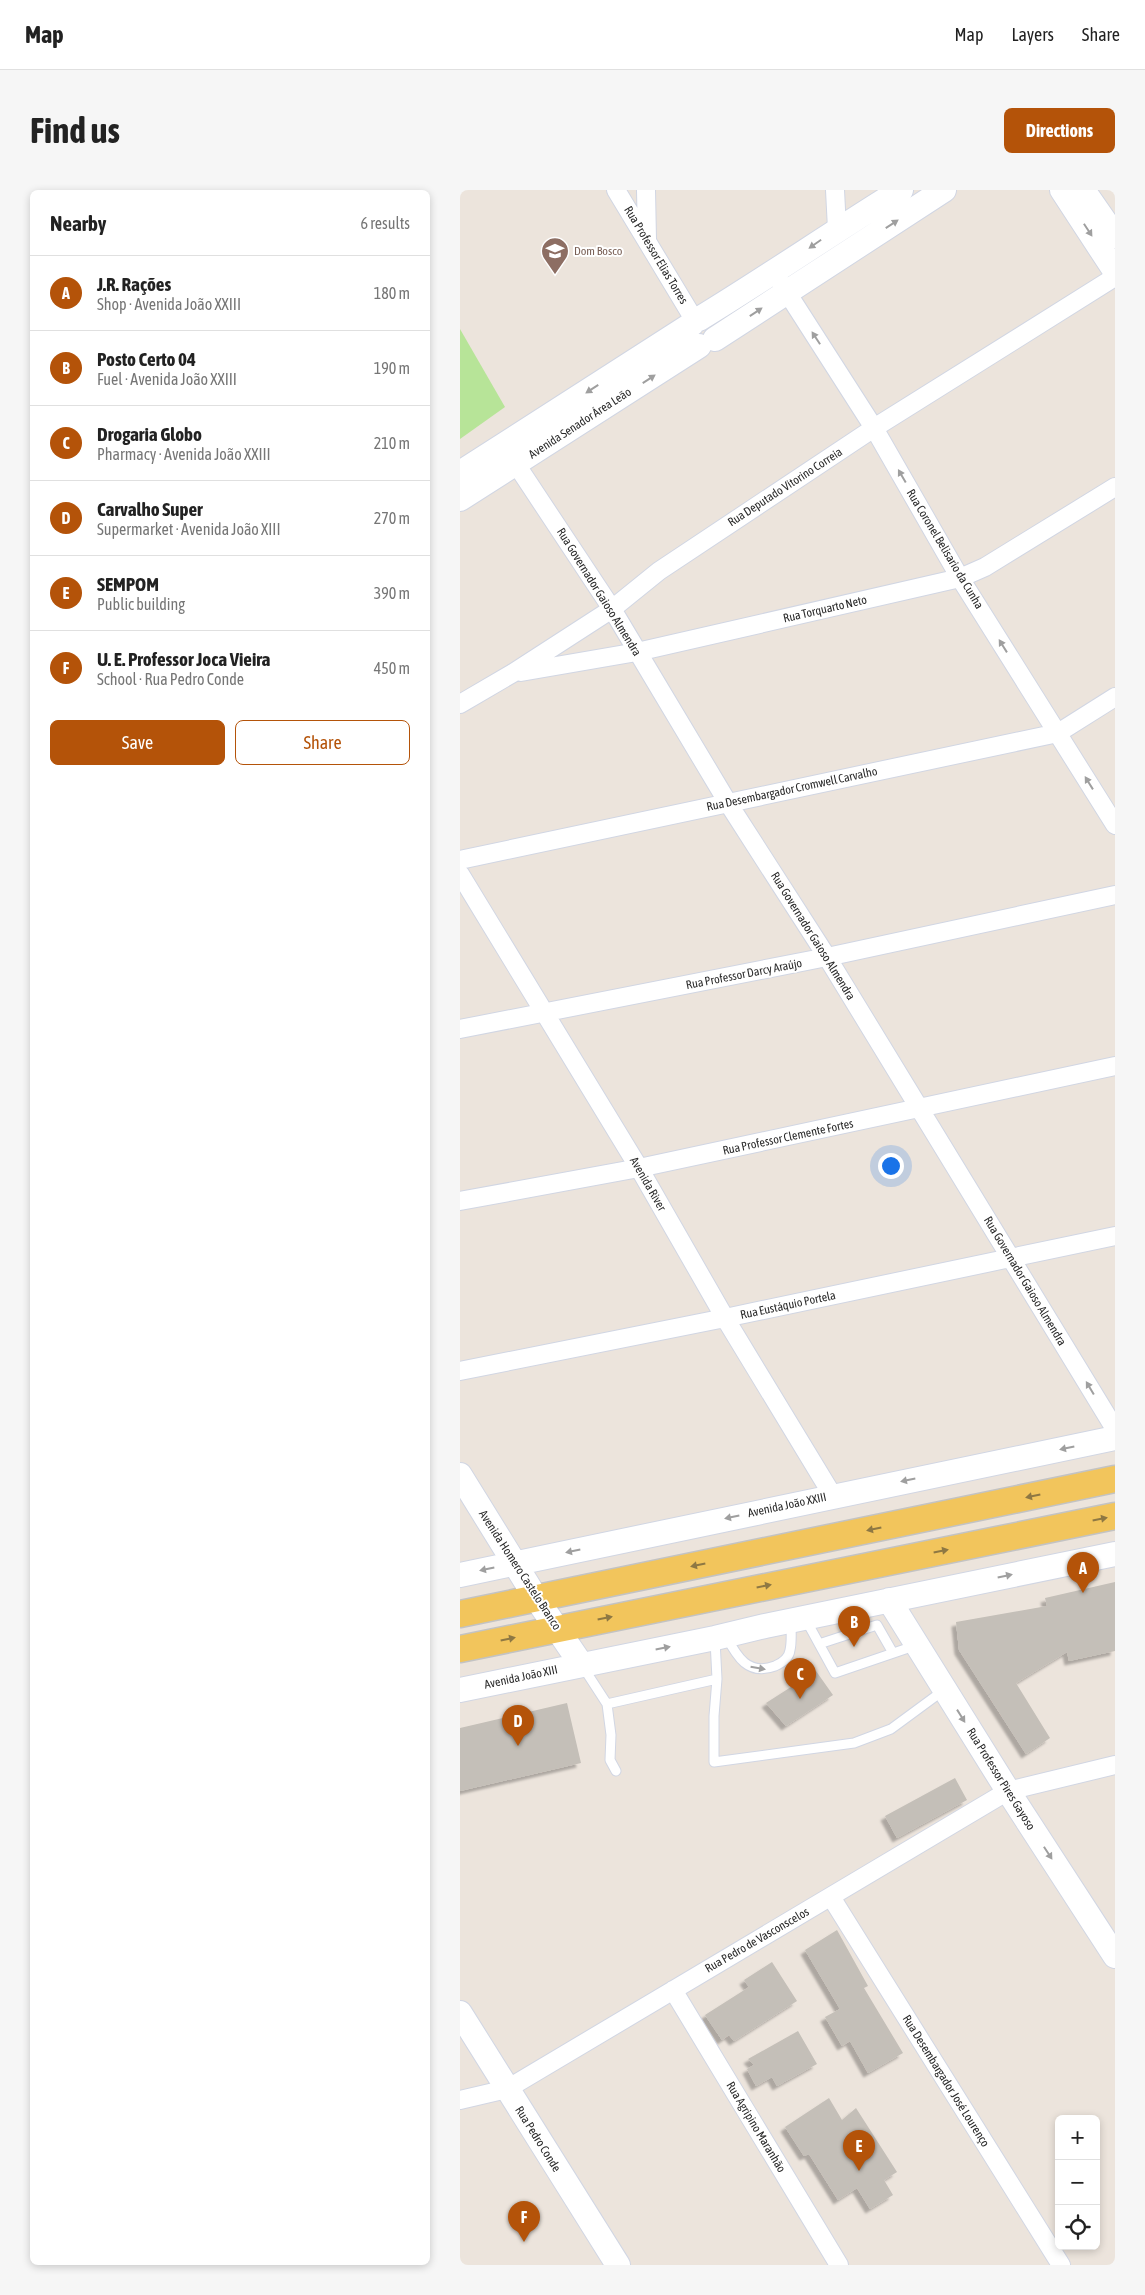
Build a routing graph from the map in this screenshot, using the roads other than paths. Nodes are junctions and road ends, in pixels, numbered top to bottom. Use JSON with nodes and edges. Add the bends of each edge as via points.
{"nodes":[{"id":1,"x":616,"y":190,"type":"edge"},
{"id":2,"x":646,"y":190,"type":"edge"},
{"id":3,"x":835,"y":190,"type":"edge"},
{"id":4,"x":901,"y":190,"type":"edge"},
{"id":5,"x":944,"y":190,"type":"edge"},
{"id":6,"x":1062,"y":190,"type":"edge"},
{"id":7,"x":1083,"y":190,"type":"edge"},
{"id":8,"x":837,"y":229,"type":"junction"},
{"id":9,"x":1115,"y":236,"type":"edge"},
{"id":10,"x":647,"y":239,"type":"junction"},
{"id":11,"x":1115,"y":271,"type":"edge"},
{"id":12,"x":1115,"y":277,"type":"edge"},
{"id":13,"x":780,"y":282,"type":"junction"},
{"id":14,"x":695,"y":321,"type":"junction"},
{"id":15,"x":707,"y":343,"type":"junction"},
{"id":16,"x":874,"y":428,"type":"junction"},
{"id":17,"x":511,"y":455,"type":"junction"},
{"id":18,"x":460,"y":473,"type":"edge"},
{"id":19,"x":1115,"y":487,"type":"edge"},
{"id":20,"x":460,"y":499,"type":"edge"},
{"id":21,"x":960,"y":578,"type":"junction"},
{"id":22,"x":612,"y":610,"type":"junction"},
{"id":23,"x":637,"y":652,"type":"junction"},
{"id":24,"x":513,"y":673,"type":"junction"},
{"id":25,"x":1115,"y":696,"type":"edge"},
{"id":26,"x":460,"y":704,"type":"edge"},
{"id":27,"x":1058,"y":733,"type":"junction"},
{"id":28,"x":728,"y":803,"type":"junction"},
{"id":29,"x":1115,"y":825,"type":"edge"},
{"id":30,"x":460,"y":860,"type":"edge"},
{"id":31,"x":460,"y":874,"type":"edge"},
{"id":32,"x":1115,"y":895,"type":"edge"},
{"id":33,"x":828,"y":957,"type":"junction"},
{"id":34,"x":544,"y":1012,"type":"junction"},
{"id":35,"x":460,"y":1029,"type":"edge"},
{"id":36,"x":1115,"y":1066,"type":"edge"},
{"id":37,"x":918,"y":1109,"type":"junction"},
{"id":38,"x":639,"y":1168,"type":"junction"},
{"id":39,"x":460,"y":1202,"type":"edge"},
{"id":40,"x":1115,"y":1236,"type":"edge"},
{"id":41,"x":1011,"y":1258,"type":"junction"},
{"id":42,"x":725,"y":1318,"type":"junction"},
{"id":43,"x":460,"y":1371,"type":"edge"},
{"id":44,"x":1115,"y":1429,"type":"edge"},
{"id":45,"x":1115,"y":1438,"type":"edge"},
{"id":46,"x":460,"y":1475,"type":"edge"},
{"id":47,"x":1115,"y":1479,"type":"edge"},
{"id":48,"x":833,"y":1496,"type":"junction"},
{"id":49,"x":1115,"y":1516,"type":"edge"},
{"id":50,"x":1115,"y":1554,"type":"edge"},
{"id":51,"x":514,"y":1563,"type":"junction"},
{"id":52,"x":460,"y":1575,"type":"edge"},
{"id":53,"x":536,"y":1598,"type":"junction"},
{"id":54,"x":889,"y":1600,"type":"junction"},
{"id":55,"x":460,"y":1614,"type":"edge"},
{"id":56,"x":798,"y":1619,"type":"junction"},
{"id":57,"x":557,"y":1628,"type":"junction"},
{"id":58,"x":720,"y":1637,"type":"junction"},
{"id":59,"x":819,"y":1644,"type":"junction"},
{"id":60,"x":916,"y":1645,"type":"junction"},
{"id":61,"x":460,"y":1649,"type":"edge"},
{"id":62,"x":893,"y":1653,"type":"junction"},
{"id":63,"x":581,"y":1664,"type":"junction"},
{"id":64,"x":717,"y":1679,"type":"junction"},
{"id":65,"x":460,"y":1690,"type":"edge"},
{"id":66,"x":944,"y":1690,"type":"junction"},
{"id":67,"x":606,"y":1704,"type":"junction"},
{"id":68,"x":1115,"y":1765,"type":"edge"},
{"id":69,"x":616,"y":1771,"type":"dead end"},
{"id":70,"x":1008,"y":1791,"type":"junction"},
{"id":71,"x":831,"y":1897,"type":"junction"},
{"id":72,"x":1108,"y":1934,"type":"edge"},
{"id":73,"x":1115,"y":1956,"type":"edge"},
{"id":74,"x":673,"y":1990,"type":"junction"},
{"id":75,"x":460,"y":2013,"type":"edge"},
{"id":76,"x":507,"y":2089,"type":"junction"},
{"id":77,"x":460,"y":2100,"type":"edge"},
{"id":78,"x":618,"y":2265,"type":"edge"},
{"id":79,"x":839,"y":2265,"type":"edge"},
{"id":80,"x":1061,"y":2265,"type":"edge"}],
"edges":[{"from":1,"to":10,"type":"street","name":"Rua Professor Elias Torres"},
{"from":2,"to":10,"type":"street"},
{"from":3,"to":8,"type":"street"},
{"from":4,"to":8,"type":"street","name":"Avenida Senador Área Leão"},
{"from":13,"to":5,"type":"street","name":"Avenida Senador Área Leão","one_way":true},
{"from":6,"to":11,"type":"street","one_way":true},
{"from":7,"to":9,"type":"street"},
{"from":8,"to":13,"type":"street","name":"Avenida Senador Área Leão","one_way":true},
{"from":10,"to":14,"type":"street","name":"Rua Professor Elias Torres"},
{"from":12,"to":16,"type":"street","name":"Rua Deputado Vitorino Correia"},
{"from":13,"to":14,"type":"street","name":"Avenida Senador Área Leão"},
{"from":15,"to":13,"type":"street","name":"Avenida Senador Área Leão","one_way":true},
{"from":16,"to":13,"type":"street","name":"Rua Coronel Belisario da Cunha","one_way":true},
{"from":14,"to":15,"type":"street","via":[[689,338]]},
{"from":14,"to":17,"type":"street","name":"Avenida Senador Área Leão","one_way":true},
{"from":17,"to":15,"type":"street","name":"Avenida Senador Área Leão","one_way":true},
{"from":21,"to":16,"type":"street","name":"Rua Coronel Belisario da Cunha","one_way":true},
{"from":16,"to":22,"type":"street","name":"Rua Deputado Vitorino Correia","via":[[659,571]]},
{"from":17,"to":18,"type":"street","name":"Avenida Senador Área Leão"},
{"from":17,"to":20,"type":"street","name":"Avenida Senador Área Leão"},
{"from":17,"to":22,"type":"street","name":"Rua Governador Gaioso Almendra"},
{"from":19,"to":21,"type":"street","name":"Rua Torquarto Neto","via":[[985,567]]},
{"from":21,"to":23,"type":"street","name":"Rua Torquarto Neto"},
{"from":27,"to":21,"type":"street","name":"Rua Coronel Belisario da Cunha","one_way":true},
{"from":22,"to":23,"type":"street","name":"Rua Governador Gaioso Almendra"},
{"from":22,"to":24,"type":"street","name":"Rua Deputado Vitorino Correia"},
{"from":23,"to":24,"type":"street","name":"Rua Torquarto Neto"},
{"from":23,"to":28,"type":"street","name":"Rua Governador Gaioso Almendra"},
{"from":24,"to":26,"type":"street","name":"Rua Deputado Vitorino Correia"},
{"from":25,"to":27,"type":"street","name":"Rua Desembargador Cromwell Carvalho"},
{"from":27,"to":28,"type":"street","name":"Rua Desembargador Cromwell Carvalho"},
{"from":29,"to":27,"type":"street","name":"Rua Coronel Belisario da Cunha","one_way":true},
{"from":28,"to":30,"type":"street","name":"Rua Desembargador Cromwell Carvalho"},
{"from":28,"to":33,"type":"street","name":"Rua Governador Gaioso Almendra"},
{"from":31,"to":34,"type":"street","name":"Avenida River"},
{"from":32,"to":33,"type":"street","name":"Rua Professor Darcy Araújo"},
{"from":33,"to":34,"type":"street","name":"Rua Professor Darcy Araújo"},
{"from":33,"to":37,"type":"street","name":"Rua Governador Gaioso Almendra"},
{"from":34,"to":35,"type":"street","name":"Rua Professor Darcy Araújo"},
{"from":34,"to":38,"type":"street","name":"Avenida River"},
{"from":36,"to":37,"type":"street","name":"Rua Professor Clemente Fortes"},
{"from":37,"to":38,"type":"street","name":"Rua Professor Clemente Fortes"},
{"from":37,"to":41,"type":"street","name":"Rua Governador Gaioso Almendra"},
{"from":38,"to":39,"type":"street","name":"Rua Professor Clemente Fortes"},
{"from":38,"to":42,"type":"street","name":"Avenida River"},
{"from":40,"to":41,"type":"street","name":"Rua Eustáquio Portela"},
{"from":41,"to":42,"type":"street","name":"Rua Eustáquio Portela"},
{"from":44,"to":41,"type":"street","name":"Rua Governador Gaioso Almendra","one_way":true},
{"from":42,"to":43,"type":"street","name":"Rua Eustáquio Portela"},
{"from":42,"to":48,"type":"street","name":"Avenida River"},
{"from":45,"to":48,"type":"street","name":"Avenida João XXIII","one_way":true},
{"from":46,"to":51,"type":"street","name":"Avenida Homero Castelo Branco"},
{"from":47,"to":53,"type":"main road","one_way":true},
{"from":48,"to":51,"type":"street","name":"Avenida João XXIII","one_way":true},
{"from":57,"to":49,"type":"main road","one_way":true},
{"from":54,"to":50,"type":"street","one_way":true},
{"from":51,"to":52,"type":"street","name":"Avenida João XXIII","one_way":true},
{"from":51,"to":53,"type":"street","name":"Avenida Homero Castelo Branco"},
{"from":53,"to":55,"type":"main road"},
{"from":53,"to":57,"type":"street","name":"Avenida Homero Castelo Branco"},
{"from":54,"to":56,"type":"street"},
{"from":54,"to":60,"type":"street","name":"Rua Professor Pires Gayoso"},
{"from":56,"to":58,"type":"street"},
{"from":58,"to":56,"type":"lane","one_way":true,"via":[[738,1658],[751,1667],[765,1670],[783,1663],[790,1652]]},
{"from":56,"to":59,"type":"lane"},
{"from":61,"to":57,"type":"main road","one_way":true},
{"from":57,"to":63,"type":"street","name":"Avenida Homero Castelo Branco"},
{"from":63,"to":58,"type":"street","one_way":true},
{"from":58,"to":64,"type":"lane"},
{"from":59,"to":62,"type":"lane","via":[[876,1625]]},
{"from":59,"to":62,"type":"lane","via":[[835,1673]]},
{"from":60,"to":62,"type":"lane"},
{"from":60,"to":66,"type":"street","name":"Rua Professor Pires Gayoso"},
{"from":63,"to":65,"type":"street","name":"Avenida João XIII"},
{"from":63,"to":67,"type":"lane"},
{"from":64,"to":66,"type":"lane","via":[[714,1762],[854,1743],[891,1728]]},
{"from":64,"to":67,"type":"lane"},
{"from":66,"to":70,"type":"street","name":"Rua Professor Pires Gayoso","one_way":true},
{"from":67,"to":69,"type":"lane","via":[[612,1735],[610,1760]]},
{"from":68,"to":70,"type":"street","name":"Rua Pedro de Vasconscelos"},
{"from":70,"to":71,"type":"street","name":"Rua Pedro de Vasconscelos"},
{"from":70,"to":72,"type":"street","name":"Rua Professor Pires Gayoso","one_way":true},
{"from":71,"to":74,"type":"street","name":"Rua Pedro de Vasconscelos"},
{"from":71,"to":80,"type":"street","name":"Rua Desembargador José Lourenço"},
{"from":72,"to":73,"type":"street","name":"Rua Professor Pires Gayoso"},
{"from":74,"to":76,"type":"street","name":"Rua Pedro de Vasconscelos"},
{"from":74,"to":79,"type":"street","name":"Rua Agripino Maranhão"},
{"from":75,"to":76,"type":"street","name":"Rua Pedro Conde"},
{"from":76,"to":77,"type":"street","name":"Rua Pedro de Vasconscelos"},
{"from":76,"to":78,"type":"street","name":"Rua Pedro Conde"}]}
